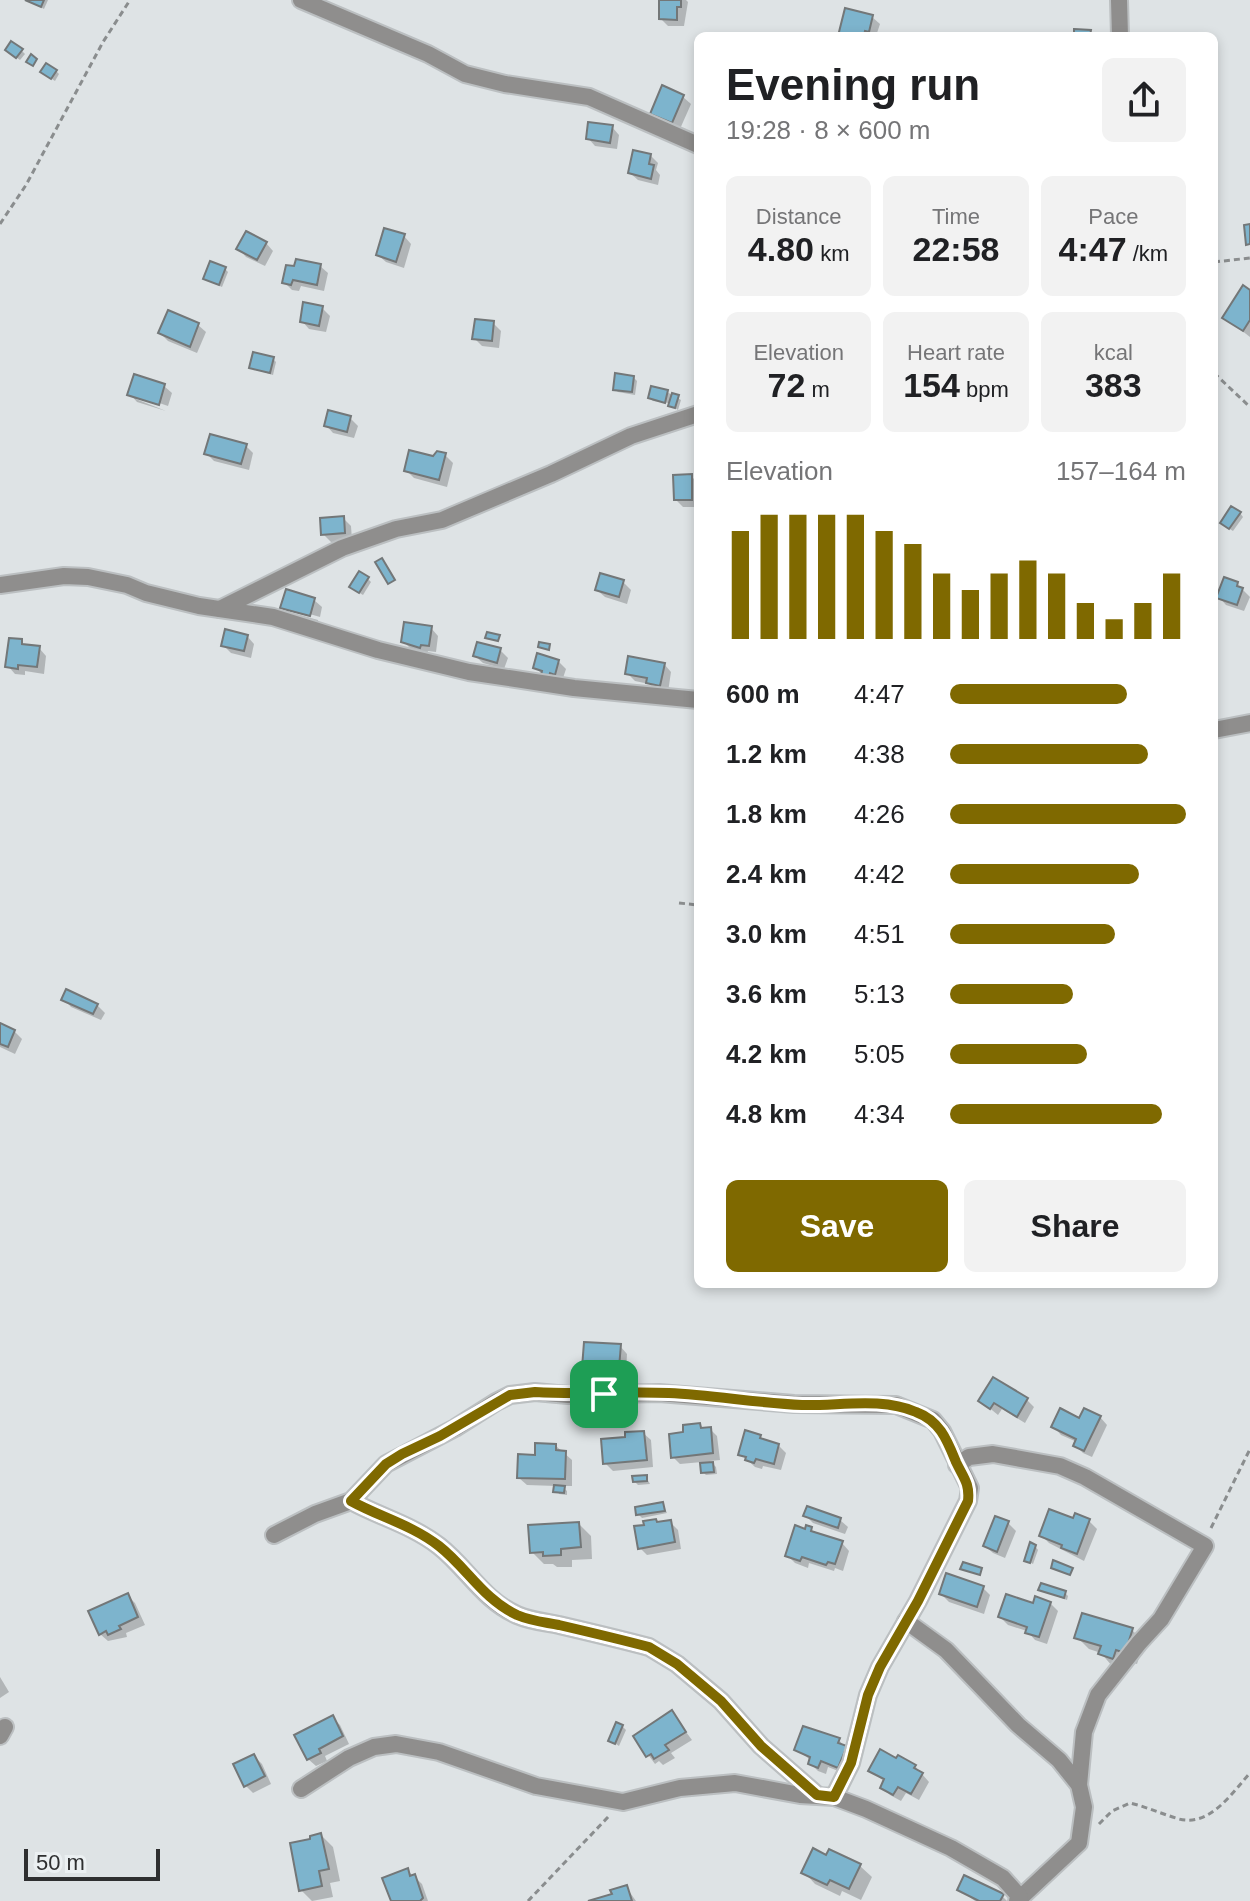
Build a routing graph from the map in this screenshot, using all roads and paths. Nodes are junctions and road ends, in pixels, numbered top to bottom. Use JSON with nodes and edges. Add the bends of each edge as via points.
{"nodes":[{"id":1,"x":130,"y":0,"type":"edge"},
{"id":2,"x":301,"y":0,"type":"edge"},
{"id":3,"x":1119,"y":0,"type":"edge"},
{"id":4,"x":1120,"y":32,"type":"edge"},
{"id":5,"x":694,"y":143,"type":"edge"},
{"id":6,"x":0,"y":224,"type":"edge"},
{"id":7,"x":1250,"y":258,"type":"edge"},
{"id":8,"x":1218,"y":262,"type":"edge"},
{"id":9,"x":1218,"y":377,"type":"edge"},
{"id":10,"x":1250,"y":407,"type":"edge"},
{"id":11,"x":694,"y":415,"type":"edge"},
{"id":12,"x":0,"y":585,"type":"edge"},
{"id":13,"x":220,"y":609,"type":"junction"},
{"id":14,"x":694,"y":700,"type":"edge"},
{"id":15,"x":1250,"y":723,"type":"edge"},
{"id":16,"x":1218,"y":729,"type":"edge"},
{"id":17,"x":679,"y":903,"type":"dead end"},
{"id":18,"x":694,"y":905,"type":"edge"},
{"id":19,"x":1250,"y":1449,"type":"edge"},
{"id":20,"x":957,"y":1465,"type":"junction"},
{"id":21,"x":351,"y":1501,"type":"junction"},
{"id":22,"x":274,"y":1535,"type":"dead end"},
{"id":23,"x":1205,"y":1546,"type":"junction"},
{"id":24,"x":906,"y":1621,"type":"junction"},
{"id":25,"x":1250,"y":1773,"type":"edge"},
{"id":26,"x":1079,"y":1785,"type":"junction"},
{"id":27,"x":301,"y":1789,"type":"dead end"},
{"id":28,"x":825,"y":1796,"type":"junction"},
{"id":29,"x":623,"y":1802,"type":"junction"},
{"id":30,"x":1079,"y":1843,"type":"junction"},
{"id":31,"x":1018,"y":1899,"type":"edge"},
{"id":32,"x":528,"y":1901,"type":"edge"}],
"edges":[{"from":1,"to":6,"type":"path"},
{"from":2,"to":5,"type":"street","via":[[465,74],[589,97]]},
{"from":3,"to":4,"type":"street"},
{"from":7,"to":8,"type":"path"},
{"from":9,"to":10,"type":"path"},
{"from":11,"to":13,"type":"street","via":[[631,436],[442,520],[342,548]]},
{"from":12,"to":13,"type":"street","via":[[88,577]]},
{"from":13,"to":14,"type":"street","via":[[273,617],[469,672]]},
{"from":15,"to":16,"type":"street"},
{"from":17,"to":18,"type":"path"},
{"from":19,"to":23,"type":"path"},
{"from":20,"to":21,"type":"street","via":[[933,1420],[896,1405],[794,1404],[659,1393],[521,1393],[386,1464]]},
{"from":20,"to":23,"type":"street","via":[[969,1457],[993,1454],[1060,1466]]},
{"from":20,"to":24,"type":"street","via":[[970,1488],[968,1501]]},
{"from":21,"to":22,"type":"street"},
{"from":21,"to":28,"type":"street","via":[[435,1543],[482,1592],[515,1614],[663,1655],[721,1701],[761,1746]]},
{"from":23,"to":26,"type":"street","via":[[1161,1619],[1098,1695],[1084,1732]]},
{"from":24,"to":26,"type":"street","via":[[946,1650]]},
{"from":24,"to":28,"type":"street","via":[[868,1695],[851,1763]]},
{"from":25,"to":30,"type":"path","via":[[1202,1820],[1183,1820],[1130,1803],[1112,1811]]},
{"from":26,"to":30,"type":"street","via":[[1084,1807]]},
{"from":27,"to":29,"type":"street","via":[[349,1758],[396,1744],[439,1752],[536,1786]]},
{"from":28,"to":29,"type":"street","via":[[735,1783]]},
{"from":28,"to":31,"type":"street","via":[[951,1848],[1003,1878]]},
{"from":29,"to":32,"type":"path"},
{"from":30,"to":31,"type":"street"}]}
